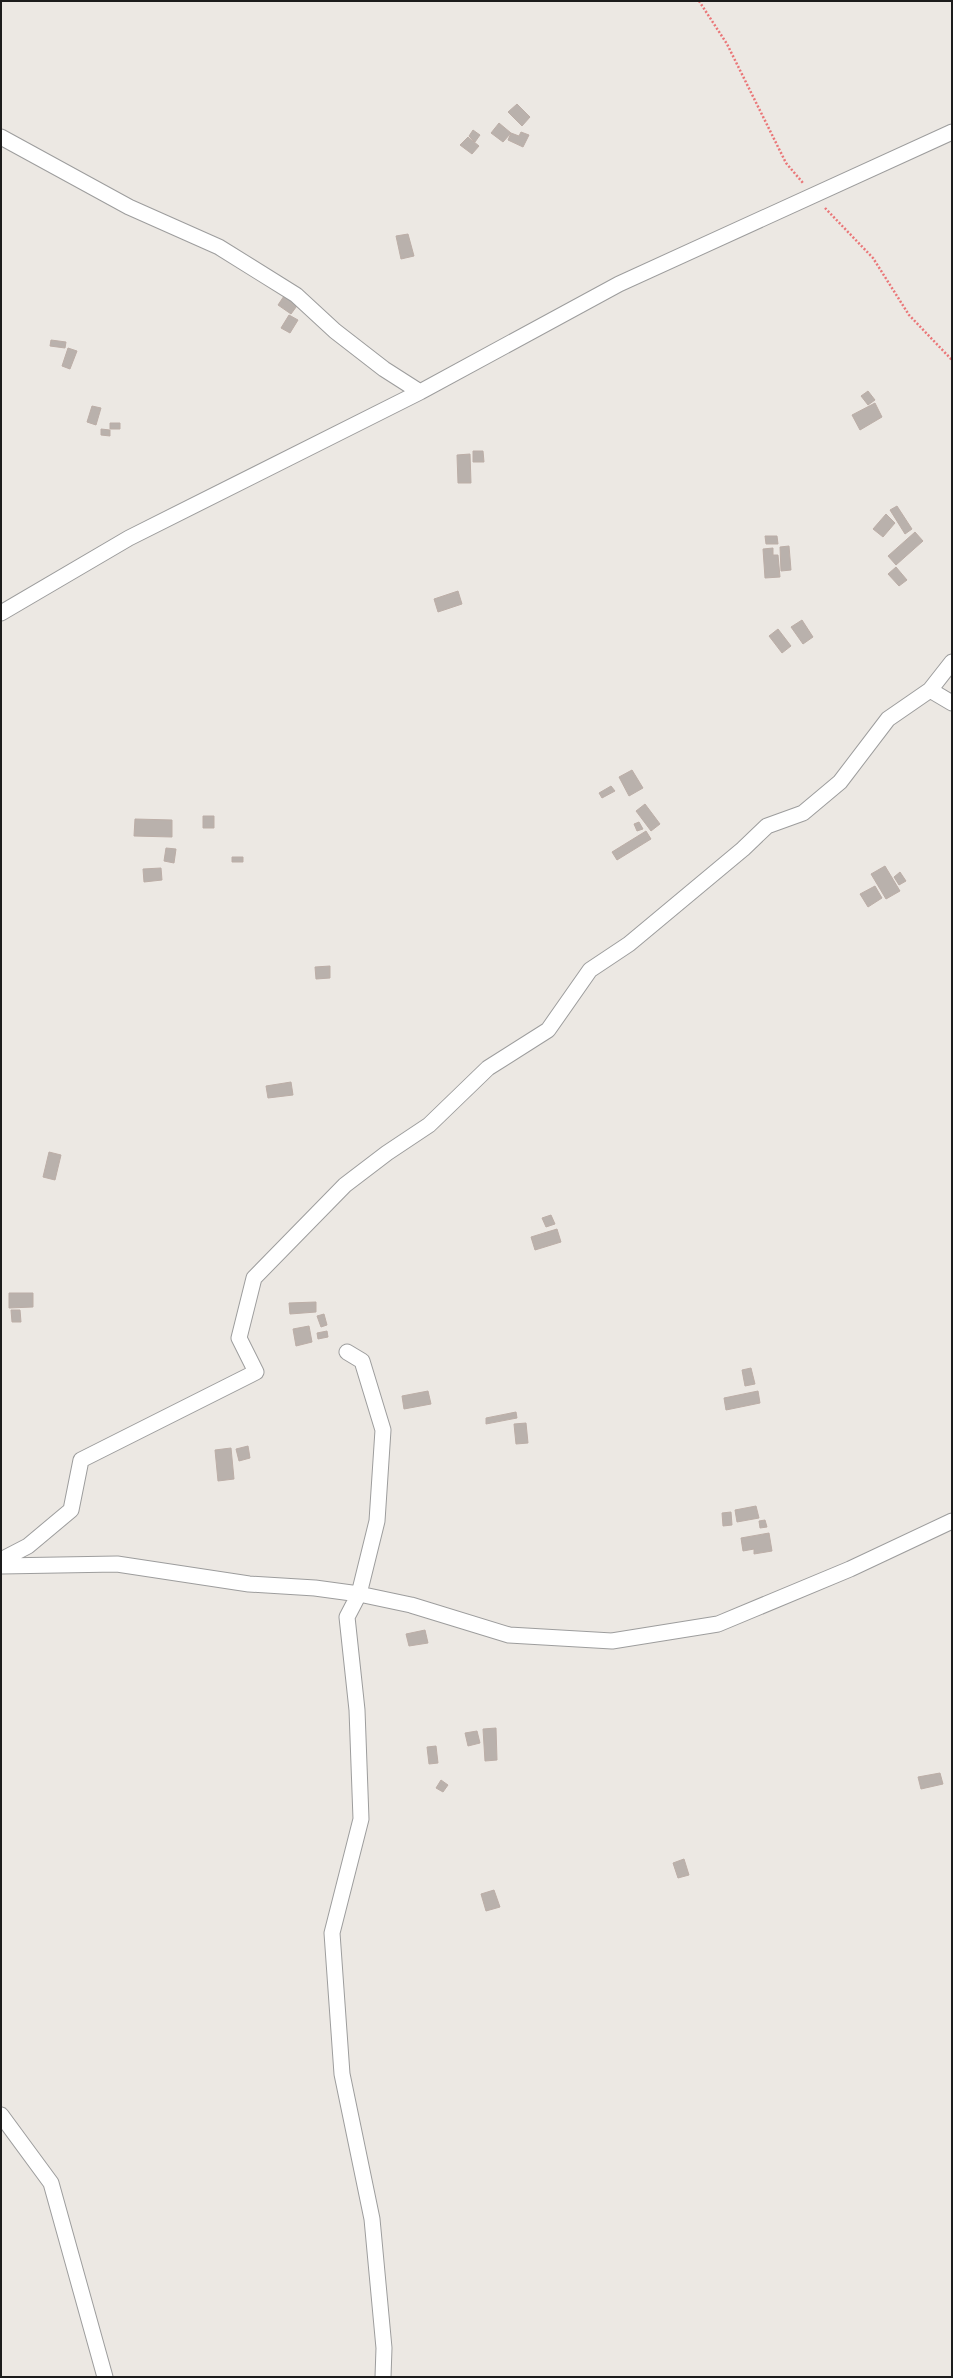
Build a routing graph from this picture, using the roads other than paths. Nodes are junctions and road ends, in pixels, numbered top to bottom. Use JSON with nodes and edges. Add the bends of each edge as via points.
{"nodes":[{"id":1,"x":952,"y":132,"type":"edge"},
{"id":2,"x":1,"y":137,"type":"edge"},
{"id":3,"x":420,"y":392,"type":"junction"},
{"id":4,"x":1,"y":613,"type":"edge"},
{"id":5,"x":952,"y":662,"type":"edge"},
{"id":6,"x":930,"y":690,"type":"junction"},
{"id":7,"x":952,"y":703,"type":"edge"},
{"id":8,"x":347,"y":1352,"type":"dead end"},
{"id":9,"x":952,"y":1521,"type":"edge"},
{"id":10,"x":1,"y":1560,"type":"edge"},
{"id":11,"x":1,"y":1566,"type":"edge"},
{"id":12,"x":359,"y":1594,"type":"junction"},
{"id":13,"x":1,"y":2115,"type":"edge"},
{"id":14,"x":105,"y":2377,"type":"edge"},
{"id":15,"x":383,"y":2377,"type":"edge"}],
"edges":[{"from":1,"to":3,"type":"street","via":[[619,284]]},
{"from":2,"to":3,"type":"street","via":[[129,207],[219,247],[296,296],[347,341]]},
{"from":3,"to":4,"type":"street","via":[[129,538]]},
{"from":5,"to":6,"type":"street"},
{"from":6,"to":7,"type":"street"},
{"from":6,"to":10,"type":"street","via":[[888,720],[840,782],[803,813],[767,826],[629,944],[590,970],[548,1030],[488,1068],[429,1126],[387,1153],[345,1185],[254,1278],[239,1338],[256,1372],[81,1460],[71,1510],[28,1546]]},
{"from":8,"to":12,"type":"street","via":[[362,1361],[383,1430],[377,1521]]},
{"from":9,"to":12,"type":"street","via":[[850,1569],[718,1624],[612,1641],[509,1635],[411,1605]]},
{"from":11,"to":12,"type":"street","via":[[117,1564],[249,1584]]},
{"from":12,"to":15,"type":"street","via":[[347,1617],[357,1710],[361,1819],[332,1933],[342,2074],[372,2219],[384,2348]]},
{"from":13,"to":14,"type":"street","via":[[51,2183]]}]}
